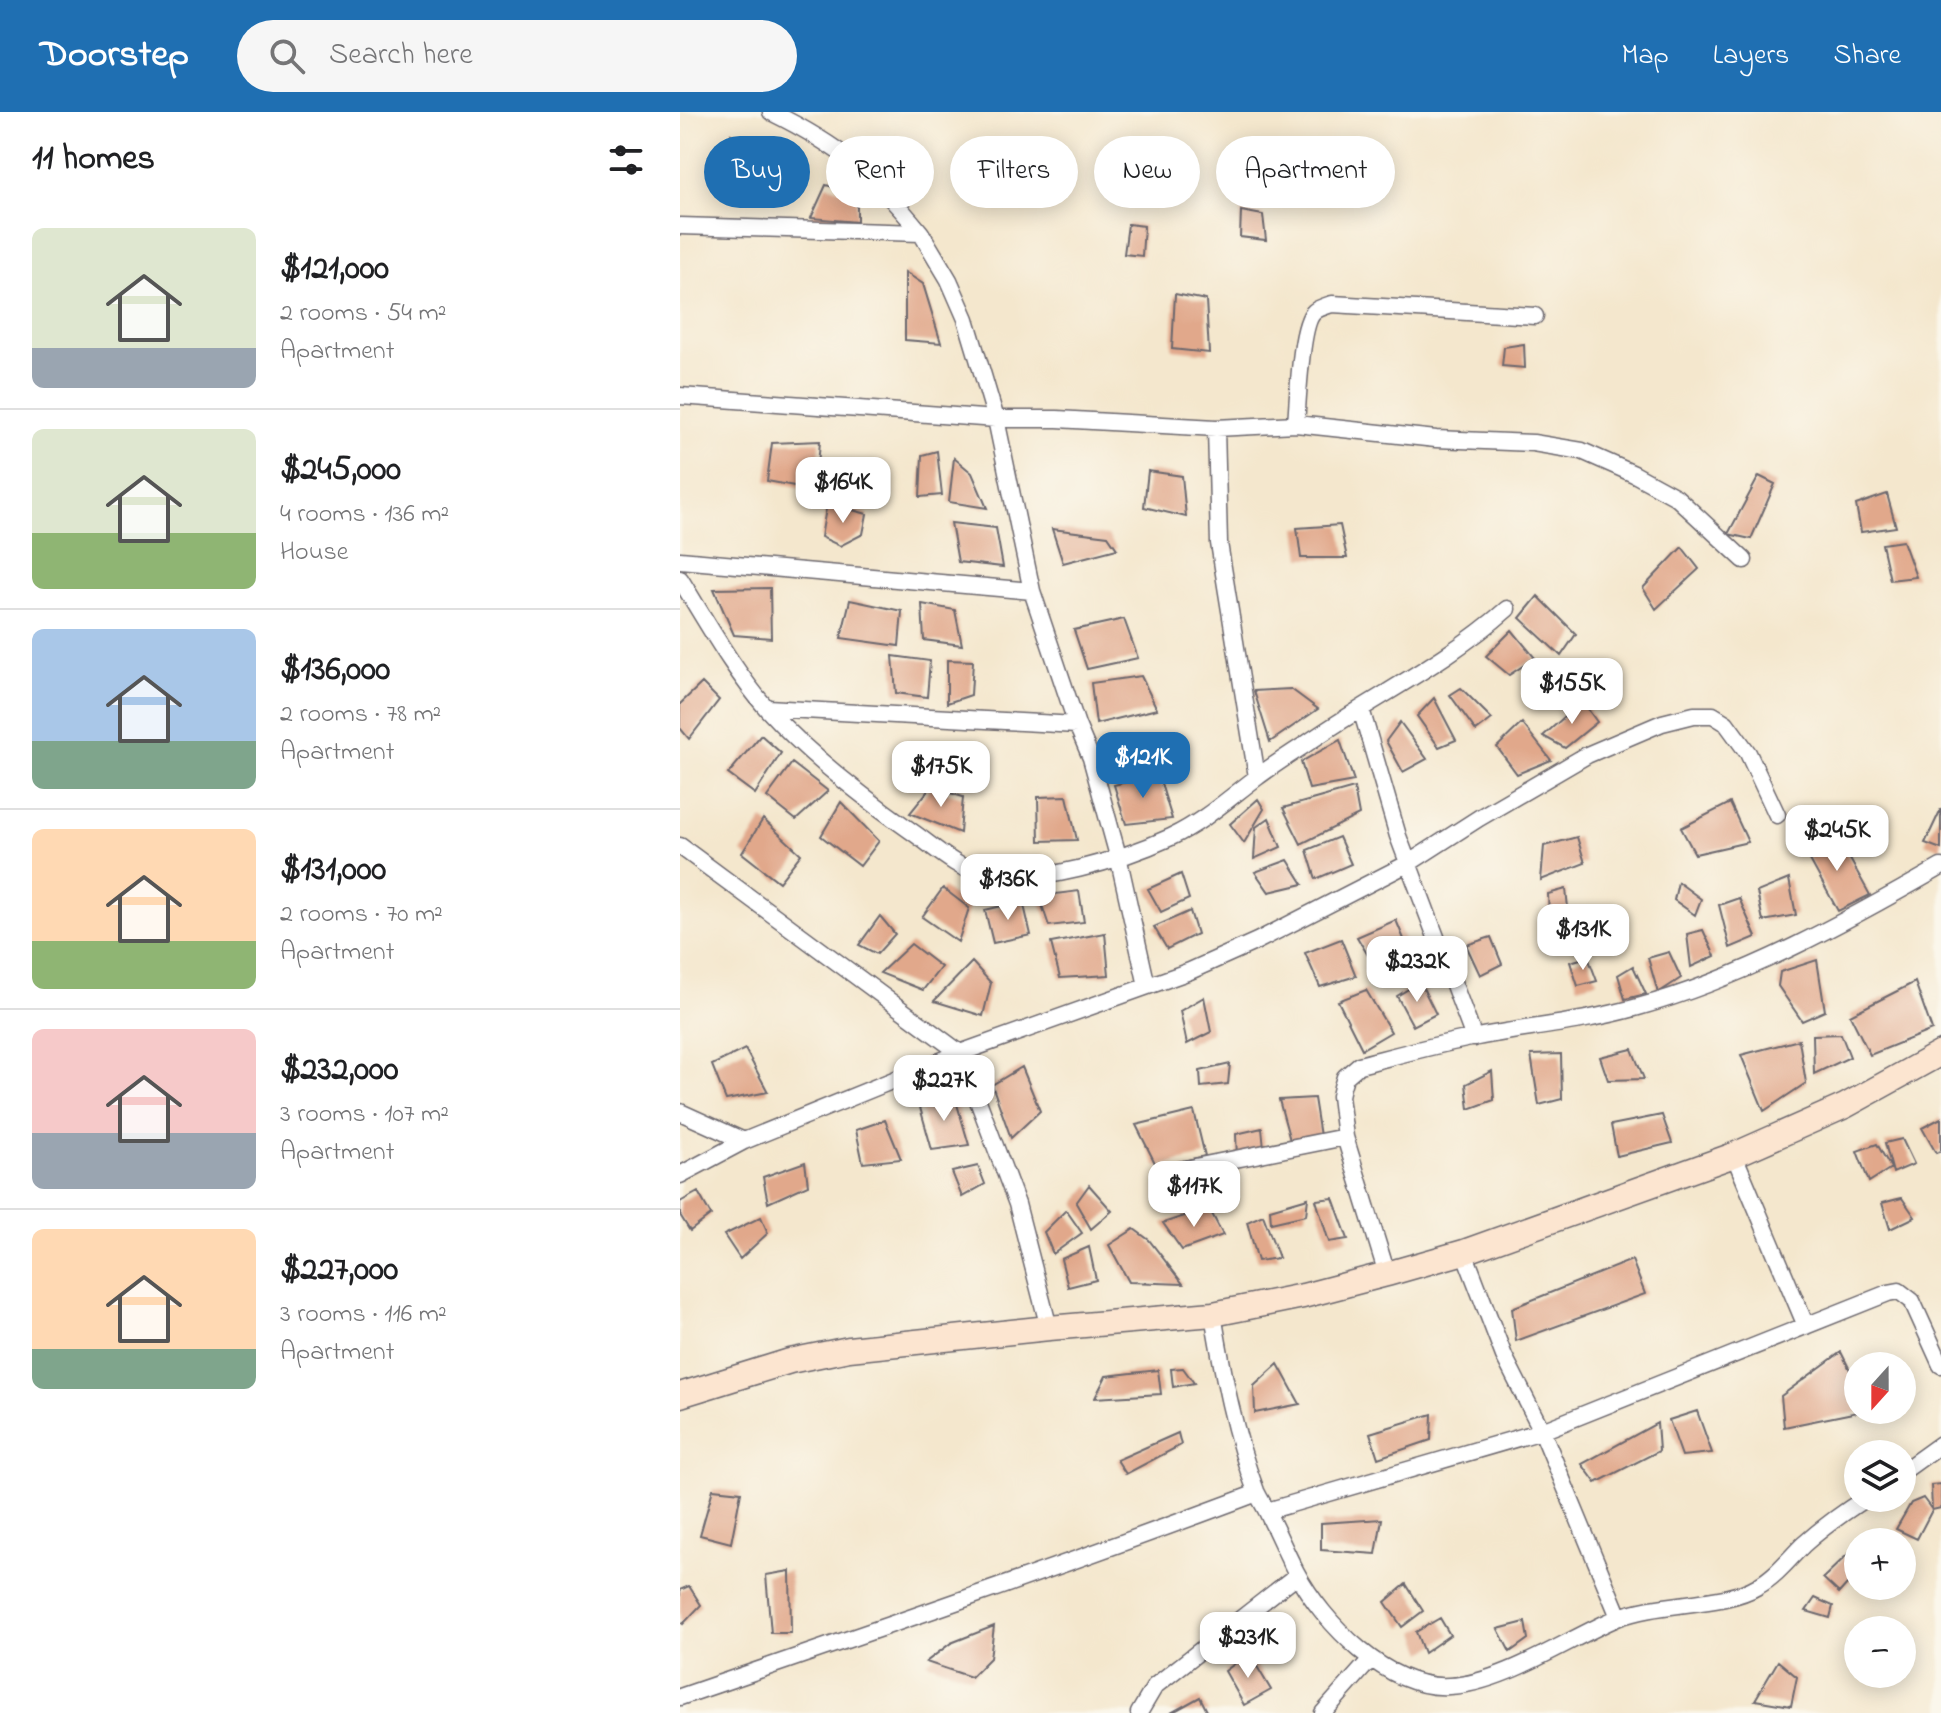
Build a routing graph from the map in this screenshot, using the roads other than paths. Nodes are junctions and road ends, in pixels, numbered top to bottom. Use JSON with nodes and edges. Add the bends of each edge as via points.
{"nodes":[{"id":1,"x":771,"y":112,"type":"edge"},
{"id":2,"x":680,"y":226,"type":"edge"},
{"id":3,"x":921,"y":233,"type":"junction"},
{"id":4,"x":1535,"y":316,"type":"dead end"},
{"id":5,"x":680,"y":396,"type":"edge"},
{"id":6,"x":996,"y":419,"type":"junction"},
{"id":7,"x":1296,"y":424,"type":"junction"},
{"id":8,"x":1216,"y":428,"type":"junction"},
{"id":9,"x":680,"y":560,"type":"edge"},
{"id":10,"x":1744,"y":560,"type":"dead end"},
{"id":11,"x":680,"y":579,"type":"edge"},
{"id":12,"x":1032,"y":591,"type":"junction"},
{"id":13,"x":1507,"y":609,"type":"dead end"},
{"id":14,"x":767,"y":708,"type":"junction"},
{"id":15,"x":1361,"y":709,"type":"junction"},
{"id":16,"x":1077,"y":725,"type":"junction"},
{"id":17,"x":1257,"y":777,"type":"junction"},
{"id":18,"x":1777,"y":815,"type":"dead end"},
{"id":19,"x":680,"y":846,"type":"edge"},
{"id":20,"x":1118,"y":856,"type":"junction"},
{"id":21,"x":1409,"y":863,"type":"junction"},
{"id":22,"x":1941,"y":867,"type":"edge"},
{"id":23,"x":1147,"y":986,"type":"junction"},
{"id":24,"x":1474,"y":1038,"type":"junction"},
{"id":25,"x":960,"y":1053,"type":"junction"},
{"id":26,"x":1941,"y":1053,"type":"edge"},
{"id":27,"x":680,"y":1112,"type":"edge"},
{"id":28,"x":1345,"y":1137,"type":"junction"},
{"id":29,"x":744,"y":1141,"type":"junction"},
{"id":30,"x":1734,"y":1155,"type":"junction"},
{"id":31,"x":1165,"y":1173,"type":"dead end"},
{"id":32,"x":680,"y":1175,"type":"edge"},
{"id":33,"x":1464,"y":1252,"type":"junction"},
{"id":34,"x":1387,"y":1274,"type":"junction"},
{"id":35,"x":1213,"y":1314,"type":"junction"},
{"id":36,"x":1806,"y":1326,"type":"junction"},
{"id":37,"x":1049,"y":1328,"type":"junction"},
{"id":38,"x":1941,"y":1365,"type":"edge"},
{"id":39,"x":680,"y":1395,"type":"edge"},
{"id":40,"x":1542,"y":1431,"type":"junction"},
{"id":41,"x":1941,"y":1444,"type":"edge"},
{"id":42,"x":1916,"y":1462,"type":"edge"},
{"id":43,"x":1257,"y":1493,"type":"junction"},
{"id":44,"x":1267,"y":1511,"type":"junction"},
{"id":45,"x":1845,"y":1512,"type":"edge"},
{"id":46,"x":1297,"y":1575,"type":"junction"},
{"id":47,"x":1619,"y":1617,"type":"junction"},
{"id":48,"x":1370,"y":1660,"type":"junction"},
{"id":49,"x":680,"y":1697,"type":"edge"},
{"id":50,"x":1139,"y":1713,"type":"edge"},
{"id":51,"x":1323,"y":1713,"type":"edge"}],
"edges":[{"from":1,"to":3,"type":"street","via":[[858,164]]},
{"from":2,"to":3,"type":"street"},
{"from":3,"to":6,"type":"street","via":[[966,319]]},
{"from":4,"to":7,"type":"street","via":[[1332,304],[1321,308],[1308,320]]},
{"from":5,"to":6,"type":"street"},
{"from":6,"to":8,"type":"street"},
{"from":6,"to":12,"type":"street"},
{"from":7,"to":8,"type":"street"},
{"from":7,"to":10,"type":"street","via":[[1582,451],[1676,497]]},
{"from":8,"to":17,"type":"street","via":[[1219,543]]},
{"from":9,"to":12,"type":"street"},
{"from":11,"to":14,"type":"street","via":[[728,659]]},
{"from":12,"to":16,"type":"street"},
{"from":13,"to":15,"type":"street","via":[[1476,637]]},
{"from":14,"to":16,"type":"street"},
{"from":14,"to":20,"type":"street","via":[[860,795],[956,863],[982,875],[1042,875]]},
{"from":15,"to":17,"type":"street"},
{"from":15,"to":21,"type":"street"},
{"from":16,"to":20,"type":"street"},
{"from":17,"to":20,"type":"street","via":[[1202,820]]},
{"from":18,"to":21,"type":"street","via":[[1748,753],[1726,723],[1713,715],[1694,715],[1587,755]]},
{"from":19,"to":25,"type":"street"},
{"from":20,"to":23,"type":"street"},
{"from":21,"to":23,"type":"street","via":[[1257,941]]},
{"from":21,"to":24,"type":"street"},
{"from":22,"to":24,"type":"street","via":[[1766,960],[1699,988],[1581,1021]]},
{"from":23,"to":25,"type":"street"},
{"from":24,"to":28,"type":"street","via":[[1351,1070],[1340,1096]]},
{"from":25,"to":29,"type":"street"},
{"from":25,"to":37,"type":"street","via":[[1017,1204]]},
{"from":26,"to":30,"type":"main road","via":[[1845,1106]]},
{"from":27,"to":29,"type":"street"},
{"from":28,"to":31,"type":"street"},
{"from":28,"to":34,"type":"street"},
{"from":29,"to":32,"type":"street"},
{"from":30,"to":33,"type":"main road"},
{"from":30,"to":36,"type":"street"},
{"from":33,"to":34,"type":"main road"},
{"from":33,"to":40,"type":"street","via":[[1504,1356]]},
{"from":34,"to":35,"type":"main road"},
{"from":35,"to":37,"type":"main road"},
{"from":35,"to":43,"type":"street","via":[[1224,1376]]},
{"from":36,"to":38,"type":"street","via":[[1899,1291],[1912,1301]]},
{"from":36,"to":40,"type":"street"},
{"from":37,"to":39,"type":"main road","via":[[849,1349]]},
{"from":40,"to":44,"type":"street"},
{"from":40,"to":47,"type":"street"},
{"from":41,"to":42,"type":"street"},
{"from":43,"to":44,"type":"street"},
{"from":43,"to":49,"type":"street"},
{"from":44,"to":46,"type":"street"},
{"from":45,"to":47,"type":"street","via":[[1754,1589]]},
{"from":46,"to":48,"type":"street"},
{"from":46,"to":50,"type":"street","via":[[1155,1686]]},
{"from":47,"to":48,"type":"street","via":[[1489,1678],[1454,1686],[1422,1684]]},
{"from":48,"to":51,"type":"street"}]}
